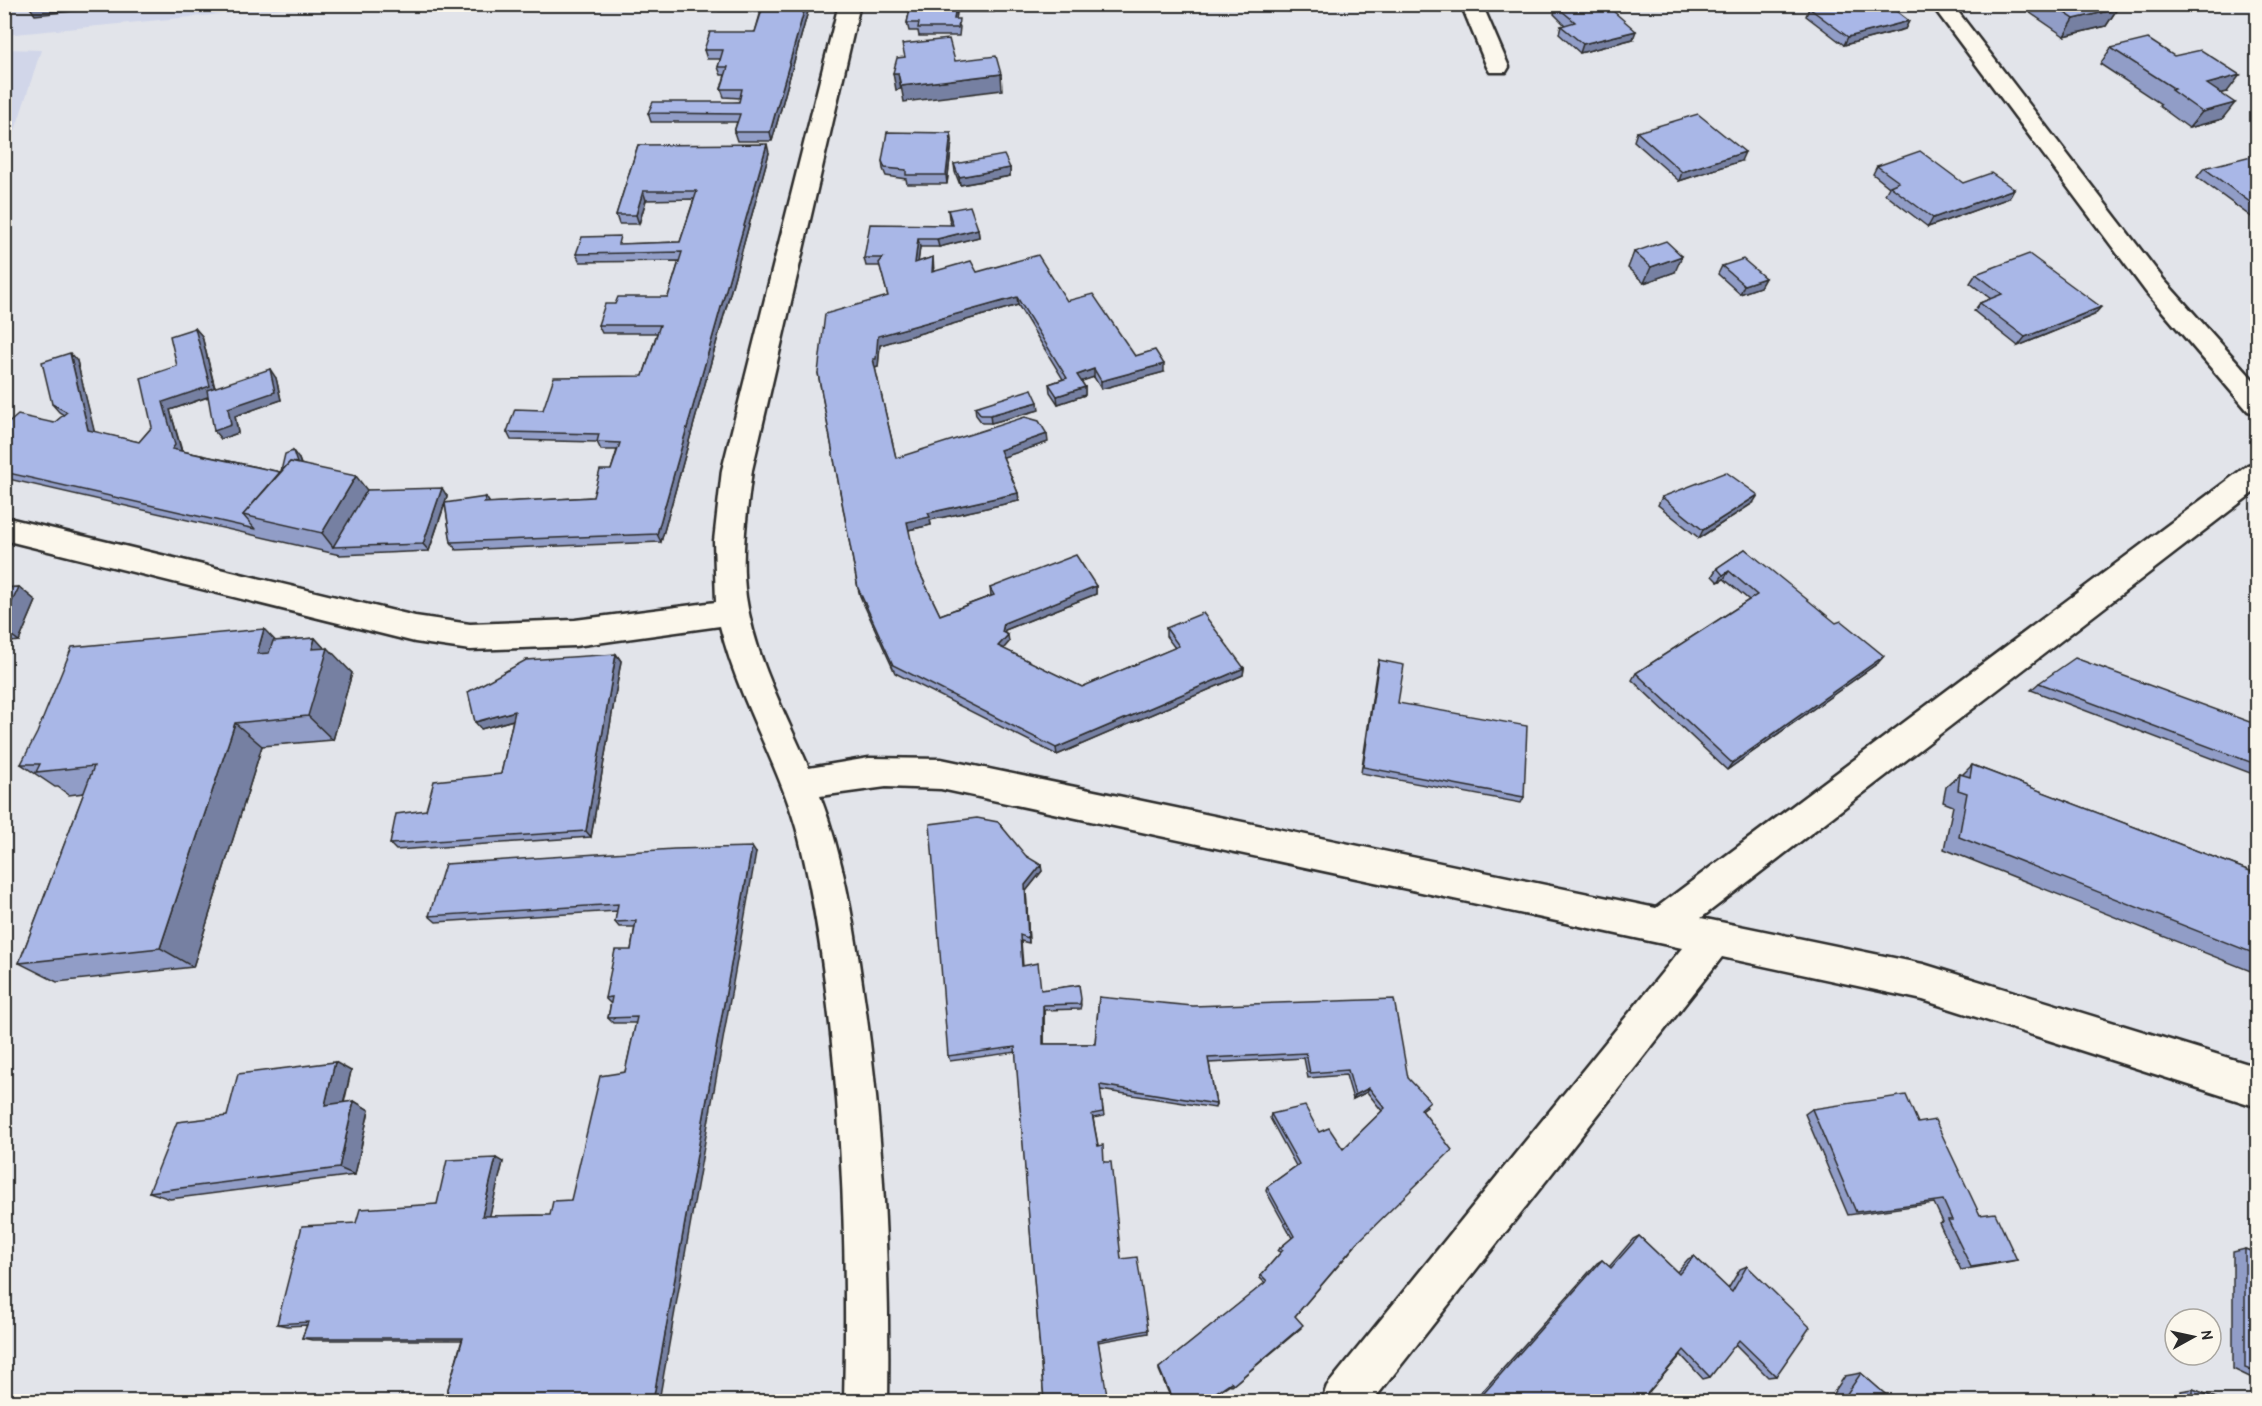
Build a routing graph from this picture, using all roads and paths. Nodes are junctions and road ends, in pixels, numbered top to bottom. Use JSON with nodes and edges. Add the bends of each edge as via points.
{"nodes":[{"id":1,"x":850,"y":4,"type":"edge"},
{"id":2,"x":1471,"y":4,"type":"edge"},
{"id":3,"x":1941,"y":4,"type":"edge"},
{"id":4,"x":1498,"y":67,"type":"dead end"},
{"id":5,"x":2258,"y":404,"type":"edge"},
{"id":6,"x":2258,"y":473,"type":"edge"},
{"id":7,"x":4,"y":528,"type":"edge"},
{"id":8,"x":733,"y":612,"type":"junction"},
{"id":9,"x":798,"y":786,"type":"junction"},
{"id":10,"x":1661,"y":926,"type":"junction"},
{"id":11,"x":1714,"y":938,"type":"junction"},
{"id":12,"x":2258,"y":1087,"type":"edge"},
{"id":13,"x":866,"y":1401,"type":"edge"},
{"id":14,"x":1343,"y":1401,"type":"edge"}],
"edges":[{"from":1,"to":8,"type":"street","via":[[737,470],[729,544]]},
{"from":2,"to":4,"type":"street"},
{"from":3,"to":5,"type":"street","via":[[2155,286]]},
{"from":6,"to":10,"type":"street"},
{"from":7,"to":8,"type":"street","via":[[380,621],[470,637],[574,633]]},
{"from":8,"to":9,"type":"street","via":[[768,717]]},
{"from":9,"to":10,"type":"street","via":[[886,770],[941,774]]},
{"from":9,"to":13,"type":"street","via":[[816,835],[828,891],[852,1053],[867,1253]]},
{"from":10,"to":11,"type":"street"},
{"from":11,"to":12,"type":"street","via":[[1923,982]]},
{"from":11,"to":14,"type":"street"}]}
